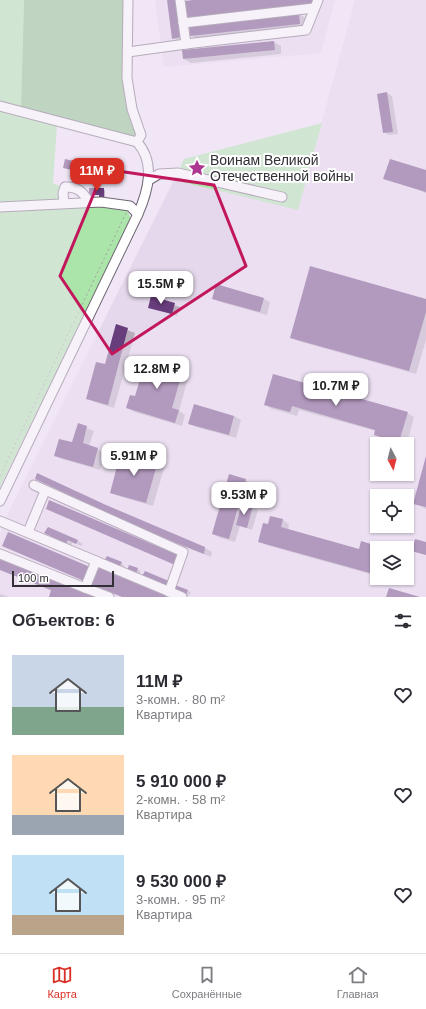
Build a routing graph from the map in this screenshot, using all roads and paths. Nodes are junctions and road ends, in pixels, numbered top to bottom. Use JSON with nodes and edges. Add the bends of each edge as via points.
{"nodes":[{"id":1,"x":128,"y":0,"type":"edge"},
{"id":2,"x":180,"y":0,"type":"edge"},
{"id":3,"x":316,"y":4,"type":"edge"},
{"id":4,"x":183,"y":23,"type":"junction"},
{"id":5,"x":186,"y":44,"type":"junction"},
{"id":6,"x":128,"y":52,"type":"junction"},
{"id":7,"x":0,"y":106,"type":"edge"},
{"id":8,"x":137,"y":142,"type":"junction"},
{"id":9,"x":149,"y":180,"type":"junction"},
{"id":10,"x":282,"y":197,"type":"dead end"},
{"id":11,"x":89,"y":202,"type":"junction"},
{"id":12,"x":64,"y":203,"type":"junction"},
{"id":13,"x":130,"y":206,"type":"junction"},
{"id":14,"x":0,"y":207,"type":"edge"},
{"id":15,"x":138,"y":214,"type":"junction"},
{"id":16,"x":0,"y":476,"type":"edge"},
{"id":17,"x":34,"y":485,"type":"dead end"},
{"id":18,"x":45,"y":491,"type":"junction"},
{"id":19,"x":0,"y":501,"type":"edge"},
{"id":20,"x":0,"y":521,"type":"edge"},
{"id":21,"x":28,"y":532,"type":"junction"},
{"id":22,"x":0,"y":554,"type":"edge"},
{"id":23,"x":96,"y":561,"type":"junction"},
{"id":24,"x":85,"y":588,"type":"junction"},
{"id":25,"x":169,"y":592,"type":"junction"},
{"id":26,"x":109,"y":597,"type":"edge"},
{"id":27,"x":182,"y":597,"type":"edge"}],
"edges":[{"from":1,"to":6,"type":"lane"},
{"from":2,"to":4,"type":"lane"},
{"from":3,"to":4,"type":"lane"},
{"from":3,"to":5,"type":"lane","via":[[306,30]]},
{"from":4,"to":5,"type":"lane"},
{"from":5,"to":6,"type":"lane"},
{"from":6,"to":8,"type":"lane","via":[[128,94],[141,135]]},
{"from":7,"to":8,"type":"lane"},
{"from":8,"to":9,"type":"lane","via":[[147,160]]},
{"from":9,"to":10,"type":"lane","via":[[159,174],[178,173]]},
{"from":9,"to":15,"type":"lane"},
{"from":11,"to":12,"type":"lane"},
{"from":11,"to":12,"type":"lane","via":[[84,193],[73,186],[65,187]]},
{"from":11,"to":13,"type":"lane"},
{"from":12,"to":14,"type":"lane"},
{"from":13,"to":15,"type":"lane"},
{"from":13,"to":16,"type":"path"},
{"from":15,"to":19,"type":"lane"},
{"from":17,"to":18,"type":"lane"},
{"from":18,"to":21,"type":"lane"},
{"from":18,"to":25,"type":"lane","via":[[183,552]]},
{"from":20,"to":21,"type":"lane"},
{"from":21,"to":23,"type":"lane"},
{"from":22,"to":24,"type":"lane"},
{"from":23,"to":24,"type":"lane"},
{"from":23,"to":25,"type":"lane"},
{"from":24,"to":26,"type":"lane"},
{"from":25,"to":27,"type":"lane"}]}
